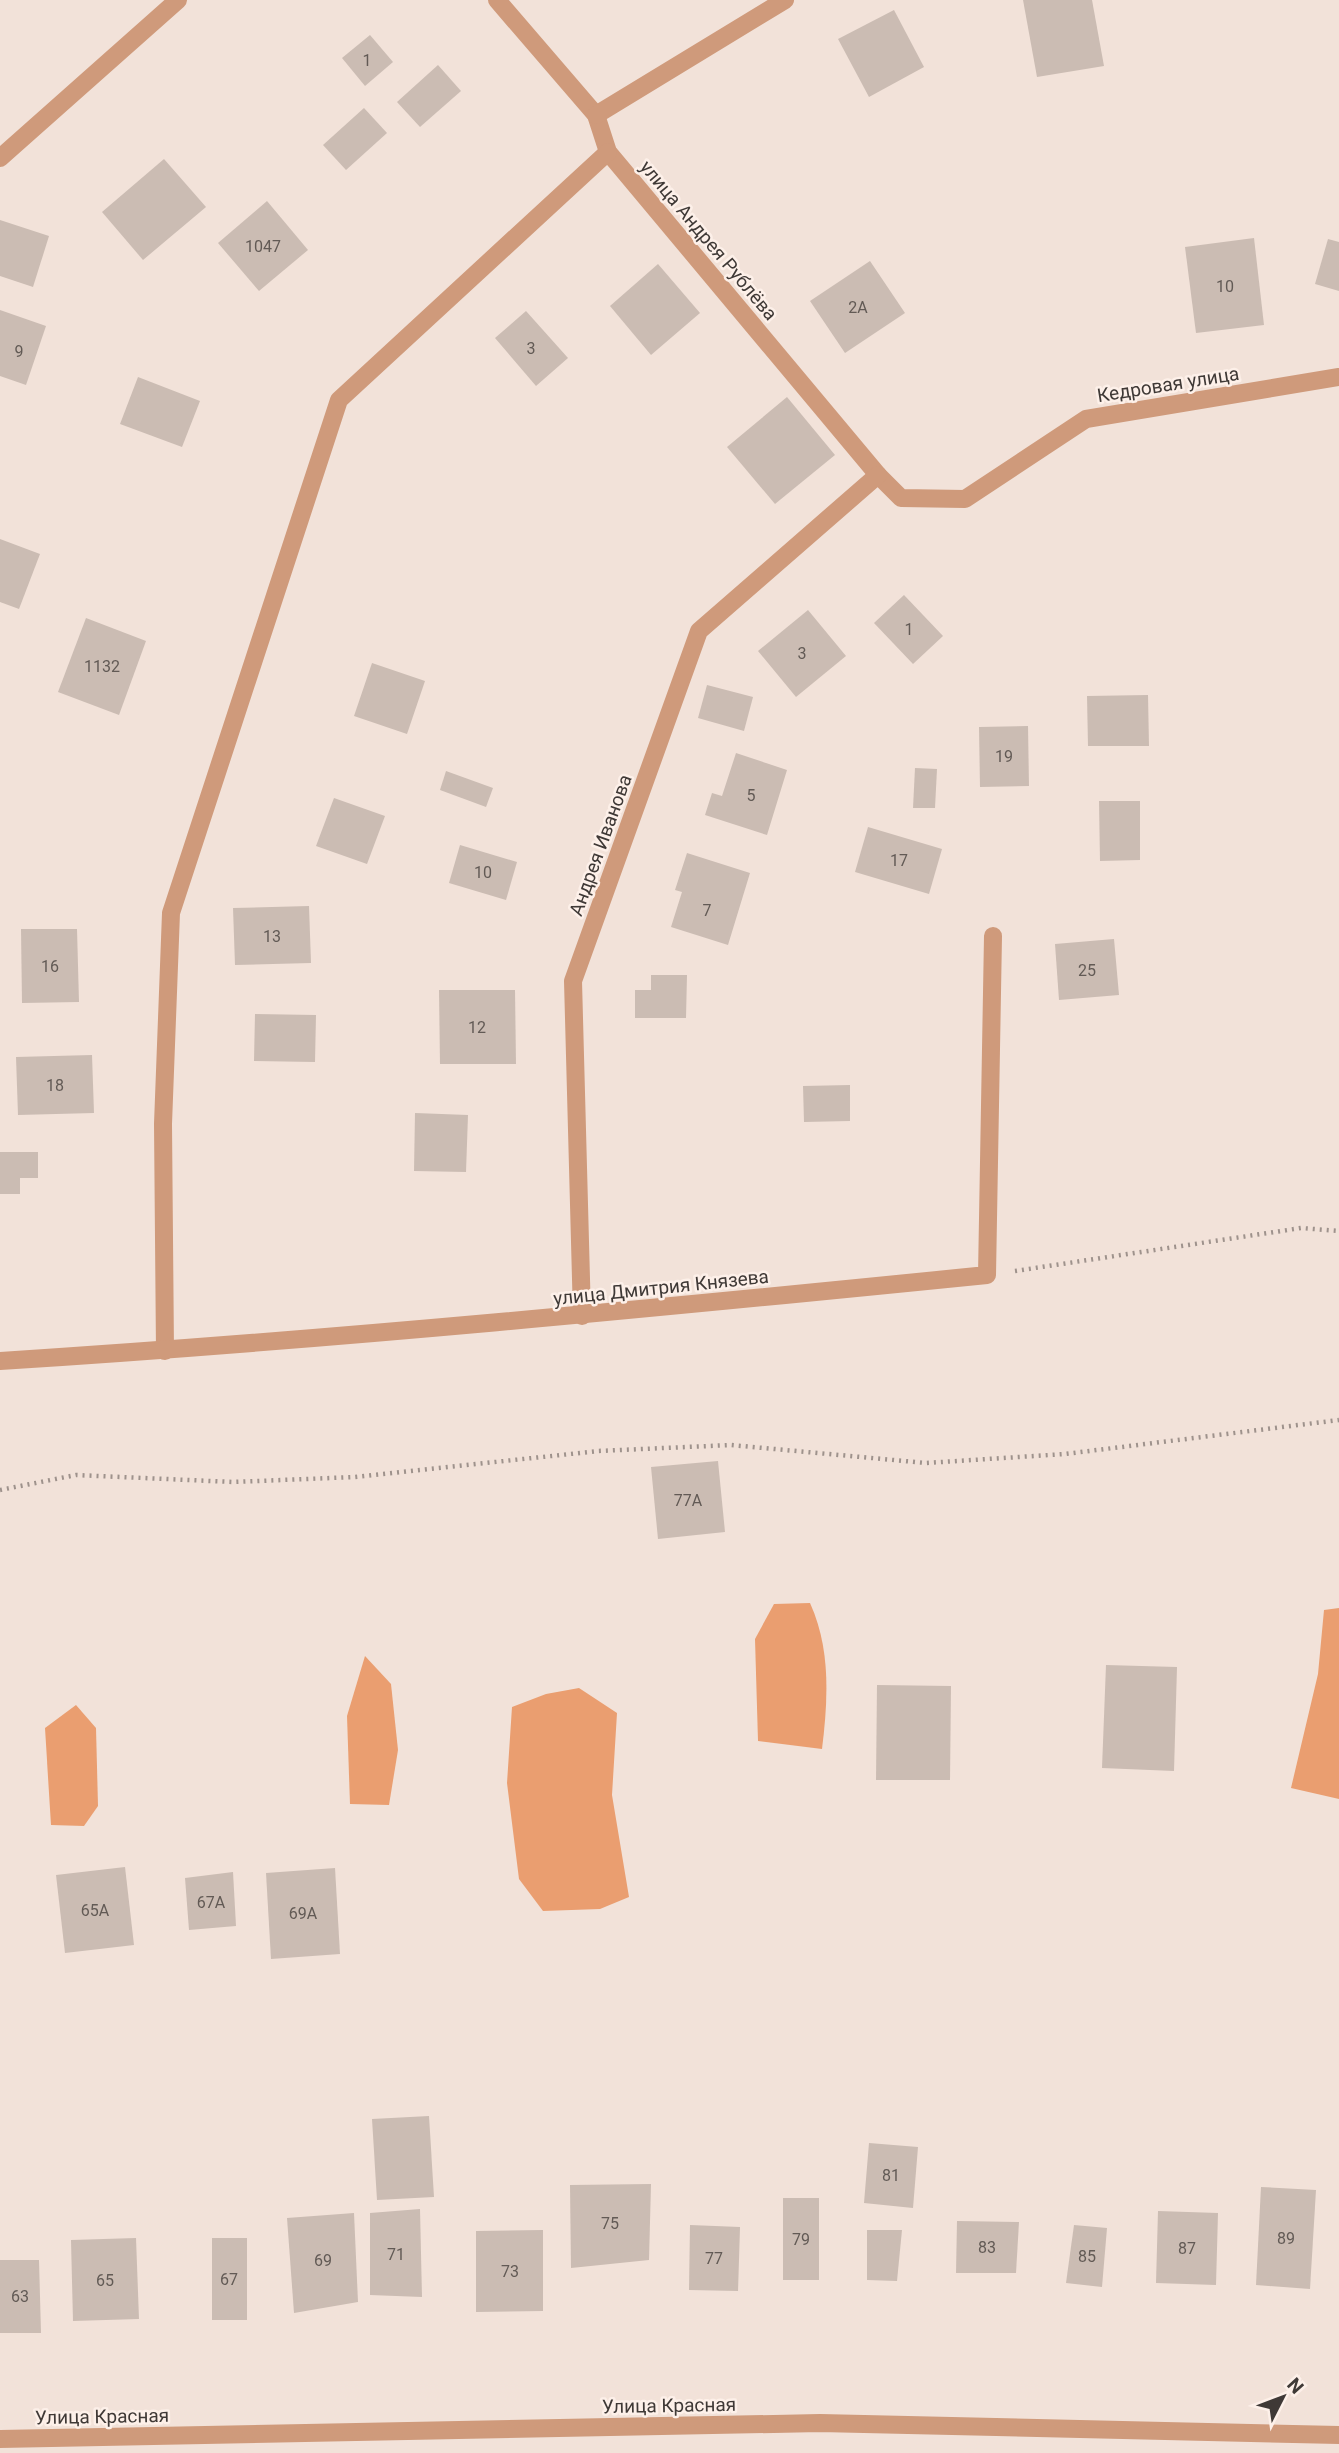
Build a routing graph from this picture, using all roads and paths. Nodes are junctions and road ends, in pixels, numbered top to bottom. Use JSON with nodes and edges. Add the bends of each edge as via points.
{"nodes":[{"id":1,"x":178,"y":0,"type":"edge"},
{"id":2,"x":498,"y":0,"type":"edge"},
{"id":3,"x":785,"y":0,"type":"edge"},
{"id":4,"x":596,"y":115,"type":"junction"},
{"id":5,"x":608,"y":152,"type":"junction"},
{"id":6,"x":0,"y":158,"type":"edge"},
{"id":7,"x":1339,"y":377,"type":"edge"},
{"id":8,"x":878,"y":475,"type":"junction"},
{"id":9,"x":901,"y":498,"type":"joint"},
{"id":10,"x":993,"y":936,"type":"dead end"},
{"id":11,"x":1339,"y":1231,"type":"edge"},
{"id":12,"x":987,"y":1275,"type":"junction"},
{"id":13,"x":582,"y":1316,"type":"junction"},
{"id":14,"x":165,"y":1351,"type":"junction"},
{"id":15,"x":0,"y":1361,"type":"edge"},
{"id":16,"x":1339,"y":1419,"type":"edge"},
{"id":17,"x":0,"y":1490,"type":"edge"},
{"id":18,"x":1339,"y":2435,"type":"edge"},
{"id":19,"x":0,"y":2439,"type":"edge"}],
"edges":[{"from":1,"to":6,"type":"street"},
{"from":2,"to":4,"type":"street","name":"улица Андрея Рублёва"},
{"from":3,"to":4,"type":"street"},
{"from":4,"to":5,"type":"street","name":"улица Андрея Рублёва"},
{"from":5,"to":8,"type":"street","name":"улица Андрея Рублёва"},
{"from":5,"to":14,"type":"street","via":[[339,400],[171,914],[163,1124]]},
{"from":7,"to":9,"type":"street","name":"Кедровая улица","via":[[1086,419],[965,499]]},
{"from":8,"to":9,"type":"street","name":"улица Андрея Рублёва"},
{"from":8,"to":13,"type":"street","name":"Андрея Иванова","via":[[699,631],[573,981]]},
{"from":10,"to":12,"type":"street"},
{"from":11,"to":12,"type":"path","via":[[1301,1228]]},
{"from":12,"to":13,"type":"street","name":"улица Дмитрия Князева"},
{"from":13,"to":14,"type":"street","name":"улица Дмитрия Князева"},
{"from":14,"to":15,"type":"street","name":"улица Дмитрия Князева"},
{"from":16,"to":17,"type":"path","via":[[1065,1454],[926,1463],[730,1446],[598,1451],[328,1478],[233,1482],[76,1475]]},
{"from":18,"to":19,"type":"street","name":"Улица Красная","via":[[820,2423]]}]}
